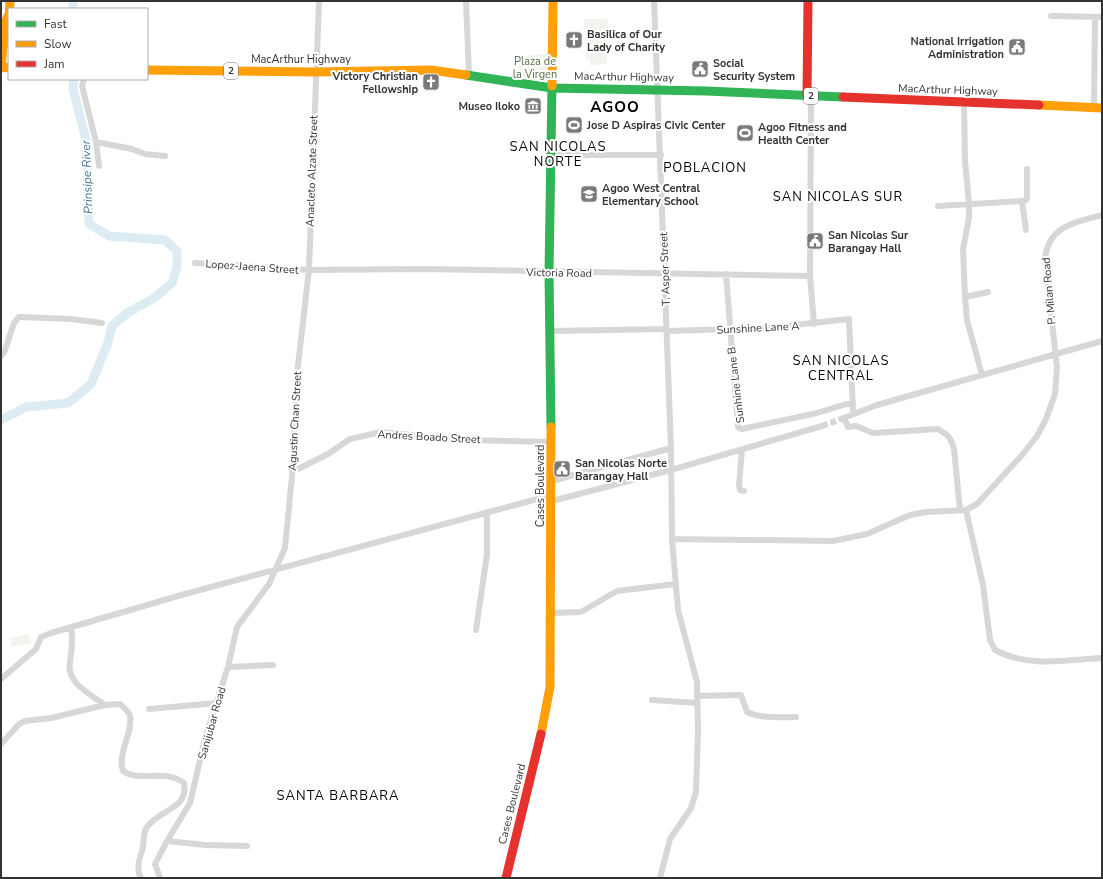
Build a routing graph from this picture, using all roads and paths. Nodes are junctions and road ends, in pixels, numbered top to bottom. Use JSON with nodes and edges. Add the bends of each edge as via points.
{"nodes":[{"id":1,"x":319,"y":1,"type":"edge"},
{"id":2,"x":466,"y":1,"type":"edge"},
{"id":3,"x":554,"y":1,"type":"edge"},
{"id":4,"x":654,"y":1,"type":"edge"},
{"id":5,"x":808,"y":1,"type":"edge"},
{"id":6,"x":1051,"y":16,"type":"dead end"},
{"id":7,"x":1095,"y":17,"type":"junction"},
{"id":8,"x":1102,"y":17,"type":"edge"},
{"id":9,"x":8,"y":19,"type":"edge"},
{"id":10,"x":6,"y":42,"type":"edge"},
{"id":11,"x":4,"y":68,"type":"edge"},
{"id":12,"x":148,"y":70,"type":"edge"},
{"id":13,"x":316,"y":72,"type":"junction"},
{"id":14,"x":469,"y":75,"type":"junction"},
{"id":15,"x":84,"y":80,"type":"edge"},
{"id":16,"x":552,"y":88,"type":"junction"},
{"id":17,"x":658,"y":90,"type":"junction"},
{"id":18,"x":809,"y":96,"type":"junction"},
{"id":19,"x":964,"y":102,"type":"junction"},
{"id":20,"x":1098,"y":108,"type":"edge"},
{"id":21,"x":96,"y":142,"type":"junction"},
{"id":22,"x":550,"y":155,"type":"junction"},
{"id":23,"x":661,"y":155,"type":"junction"},
{"id":24,"x":165,"y":156,"type":"dead end"},
{"id":25,"x":99,"y":166,"type":"dead end"},
{"id":26,"x":1027,"y":169,"type":"dead end"},
{"id":27,"x":1022,"y":201,"type":"junction"},
{"id":28,"x":969,"y":205,"type":"junction"},
{"id":29,"x":938,"y":206,"type":"dead end"},
{"id":30,"x":1102,"y":215,"type":"edge"},
{"id":31,"x":1026,"y":230,"type":"dead end"},
{"id":32,"x":195,"y":263,"type":"dead end"},
{"id":33,"x":309,"y":270,"type":"junction"},
{"id":34,"x":549,"y":272,"type":"junction"},
{"id":35,"x":665,"y":274,"type":"junction"},
{"id":36,"x":726,"y":274,"type":"junction"},
{"id":37,"x":810,"y":276,"type":"junction"},
{"id":38,"x":988,"y":292,"type":"dead end"},
{"id":39,"x":965,"y":296,"type":"junction"},
{"id":40,"x":102,"y":323,"type":"dead end"},
{"id":41,"x":814,"y":324,"type":"junction"},
{"id":42,"x":729,"y":329,"type":"junction"},
{"id":43,"x":667,"y":330,"type":"junction"},
{"id":44,"x":550,"y":331,"type":"junction"},
{"id":45,"x":1102,"y":341,"type":"edge"},
{"id":46,"x":1055,"y":354,"type":"junction"},
{"id":47,"x":1,"y":356,"type":"edge"},
{"id":48,"x":982,"y":375,"type":"junction"},
{"id":49,"x":853,"y":402,"type":"junction"},
{"id":50,"x":853,"y":413,"type":"junction"},
{"id":51,"x":822,"y":426,"type":"tunnel mouth"},
{"id":52,"x":552,"y":442,"type":"junction"},
{"id":53,"x":671,"y":448,"type":"junction"},
{"id":54,"x":742,"y":450,"type":"junction"},
{"id":55,"x":292,"y":470,"type":"junction"},
{"id":56,"x":671,"y":470,"type":"junction"},
{"id":57,"x":552,"y":481,"type":"junction"},
{"id":58,"x":744,"y":491,"type":"dead end"},
{"id":59,"x":552,"y":498,"type":"junction"},
{"id":60,"x":963,"y":510,"type":"junction"},
{"id":61,"x":487,"y":512,"type":"junction"},
{"id":62,"x":672,"y":539,"type":"junction"},
{"id":63,"x":275,"y":569,"type":"junction"},
{"id":64,"x":675,"y":584,"type":"junction"},
{"id":65,"x":551,"y":613,"type":"junction"},
{"id":66,"x":71,"y":627,"type":"junction"},
{"id":67,"x":476,"y":630,"type":"dead end"},
{"id":68,"x":1102,"y":658,"type":"edge"},
{"id":69,"x":273,"y":665,"type":"dead end"},
{"id":70,"x":228,"y":667,"type":"junction"},
{"id":71,"x":1,"y":679,"type":"edge"},
{"id":72,"x":652,"y":700,"type":"dead end"},
{"id":73,"x":697,"y":700,"type":"junction"},
{"id":74,"x":218,"y":703,"type":"junction"},
{"id":75,"x":105,"y":705,"type":"junction"},
{"id":76,"x":149,"y":709,"type":"dead end"},
{"id":77,"x":796,"y":716,"type":"dead end"},
{"id":78,"x":1,"y":744,"type":"edge"},
{"id":79,"x":166,"y":841,"type":"junction"},
{"id":80,"x":247,"y":846,"type":"dead end"},
{"id":81,"x":141,"y":878,"type":"edge"},
{"id":82,"x":160,"y":878,"type":"edge"},
{"id":83,"x":506,"y":878,"type":"edge"},
{"id":84,"x":660,"y":878,"type":"edge"}],
"edges":[{"from":1,"to":13,"type":"street","name":"Anacleto Alzate Street"},
{"from":2,"to":14,"type":"street"},
{"from":3,"to":16,"type":"main road","name":"Cases Boulevard"},
{"from":4,"to":17,"type":"street","name":"T. Asper Street"},
{"from":5,"to":18,"type":"main road"},
{"from":6,"to":7,"type":"street"},
{"from":7,"to":8,"type":"street"},
{"from":7,"to":20,"type":"street"},
{"from":9,"to":10,"type":"main road","via":[[5,23]]},
{"from":10,"to":11,"type":"main road"},
{"from":12,"to":13,"type":"main road","name":"MacArthur Highway","number":"2"},
{"from":13,"to":14,"type":"main road","name":"MacArthur Highway","number":"2","via":[[431,70]]},
{"from":13,"to":33,"type":"street","name":"Anacleto Alzate Street"},
{"from":14,"to":16,"type":"main road","name":"MacArthur Highway","number":"2"},
{"from":15,"to":21,"type":"street","via":[[82,86]]},
{"from":16,"to":17,"type":"main road","name":"MacArthur Highway","number":"2"},
{"from":16,"to":22,"type":"main road","name":"Cases Boulevard"},
{"from":17,"to":18,"type":"main road","name":"MacArthur Highway","number":"2"},
{"from":17,"to":23,"type":"street","name":"T. Asper Street"},
{"from":18,"to":19,"type":"main road","name":"MacArthur Highway","number":"2"},
{"from":18,"to":37,"type":"street"},
{"from":19,"to":20,"type":"main road","name":"MacArthur Highway","number":"2"},
{"from":19,"to":28,"type":"street"},
{"from":21,"to":24,"type":"street","via":[[145,154]]},
{"from":21,"to":25,"type":"street"},
{"from":22,"to":23,"type":"street"},
{"from":22,"to":34,"type":"main road","name":"Cases Boulevard"},
{"from":23,"to":35,"type":"street","name":"T. Asper Street"},
{"from":26,"to":27,"type":"street","via":[[1027,198]]},
{"from":27,"to":28,"type":"street"},
{"from":27,"to":31,"type":"street"},
{"from":28,"to":29,"type":"street"},
{"from":28,"to":39,"type":"street","via":[[963,249]]},
{"from":30,"to":46,"type":"street","name":"P. Milan Road","via":[[1077,221],[1056,231],[1046,246],[1045,259]]},
{"from":32,"to":33,"type":"street","name":"Lopez-Jaena Street"},
{"from":33,"to":34,"type":"street","name":"Victoria Road"},
{"from":33,"to":55,"type":"street","name":"Agustin Chan Street","via":[[297,374]]},
{"from":34,"to":35,"type":"street","name":"Victoria Road"},
{"from":34,"to":44,"type":"main road","name":"Cases Boulevard"},
{"from":35,"to":36,"type":"street","name":"Victoria Road"},
{"from":35,"to":43,"type":"street","name":"T. Asper Street"},
{"from":36,"to":37,"type":"street","name":"Victoria Road"},
{"from":36,"to":42,"type":"street","name":"Sunhine Lane B"},
{"from":37,"to":41,"type":"street"},
{"from":38,"to":39,"type":"street"},
{"from":39,"to":48,"type":"street","via":[[968,320]]},
{"from":40,"to":47,"type":"street","via":[[20,317],[14,323]]},
{"from":41,"to":42,"type":"street","name":"Sunshine Lane A"},
{"from":41,"to":49,"type":"street","name":"Sunshine Lane A","via":[[849,319]]},
{"from":42,"to":43,"type":"street","name":"Sunshine Lane A"},
{"from":42,"to":49,"type":"street","name":"Sunhine Lane B","via":[[738,427],[742,429],[817,413]]},
{"from":43,"to":44,"type":"street","name":"Sunshine Lane A"},
{"from":43,"to":53,"type":"street","name":"T. Asper Street"},
{"from":44,"to":52,"type":"main road","name":"Cases Boulevard"},
{"from":45,"to":46,"type":"street"},
{"from":46,"to":48,"type":"street"},
{"from":46,"to":60,"type":"street","name":"P. Milan Road","via":[[1056,394],[1037,436],[986,495],[977,504]]},
{"from":48,"to":50,"type":"street"},
{"from":49,"to":50,"type":"street"},
{"from":50,"to":60,"type":"street","via":[[842,418],[848,427],[856,426],[873,433],[937,429],[946,433],[952,440],[954,449]]},
{"from":51,"to":54,"type":"street"},
{"from":52,"to":55,"type":"street","name":"Andres Boado Street","via":[[464,440],[381,432],[350,439],[328,454]]},
{"from":52,"to":57,"type":"main road","name":"Cases Boulevard"},
{"from":53,"to":56,"type":"street","name":"T. Asper Street"},
{"from":53,"to":57,"type":"street"},
{"from":54,"to":56,"type":"street"},
{"from":54,"to":58,"type":"street","via":[[739,485],[740,490]]},
{"from":55,"to":63,"type":"street","name":"Agustin Chan Street","via":[[285,548]]},
{"from":56,"to":59,"type":"street"},
{"from":56,"to":62,"type":"street","name":"T. Asper Street"},
{"from":57,"to":59,"type":"main road","name":"Cases Boulevard"},
{"from":59,"to":61,"type":"street"},
{"from":59,"to":65,"type":"main road","name":"Cases Boulevard"},
{"from":60,"to":62,"type":"street","via":[[910,515],[867,534],[833,542]]},
{"from":60,"to":68,"type":"street","via":[[983,585],[990,640],[995,650],[1031,662]]},
{"from":61,"to":63,"type":"street"},
{"from":61,"to":67,"type":"street","via":[[487,554]]},
{"from":62,"to":64,"type":"street","name":"T. Asper Street"},
{"from":63,"to":66,"type":"street"},
{"from":63,"to":70,"type":"street","name":"Sanijubar Road","via":[[269,584],[237,627]]},
{"from":64,"to":65,"type":"street","via":[[617,591],[581,612]]},
{"from":64,"to":73,"type":"street","name":"T. Asper Street","via":[[678,610],[697,682]]},
{"from":65,"to":83,"type":"main road","name":"Cases Boulevard","via":[[548,700]]},
{"from":66,"to":71,"type":"street","via":[[41,638],[36,649]]},
{"from":66,"to":75,"type":"street","via":[[73,637],[68,670],[71,677]]},
{"from":69,"to":70,"type":"street"},
{"from":70,"to":74,"type":"street","name":"Sanijubar Road"},
{"from":72,"to":73,"type":"street"},
{"from":73,"to":77,"type":"street","via":[[741,695],[747,712],[752,715]]},
{"from":73,"to":84,"type":"street","name":"T. Asper Street","via":[[695,797],[691,808],[670,839]]},
{"from":74,"to":76,"type":"street"},
{"from":74,"to":79,"type":"street","name":"Sanijubar Road","via":[[205,739],[190,803]]},
{"from":75,"to":78,"type":"street","via":[[51,718],[25,721]]},
{"from":75,"to":81,"type":"street","via":[[120,704],[130,716],[123,753],[123,771],[132,775],[162,775],[179,779],[184,783],[183,797],[174,808],[155,818],[146,829],[139,858],[138,871]]},
{"from":79,"to":80,"type":"street"},
{"from":79,"to":82,"type":"street","name":"Sanijubar Road","via":[[155,864]]}]}
